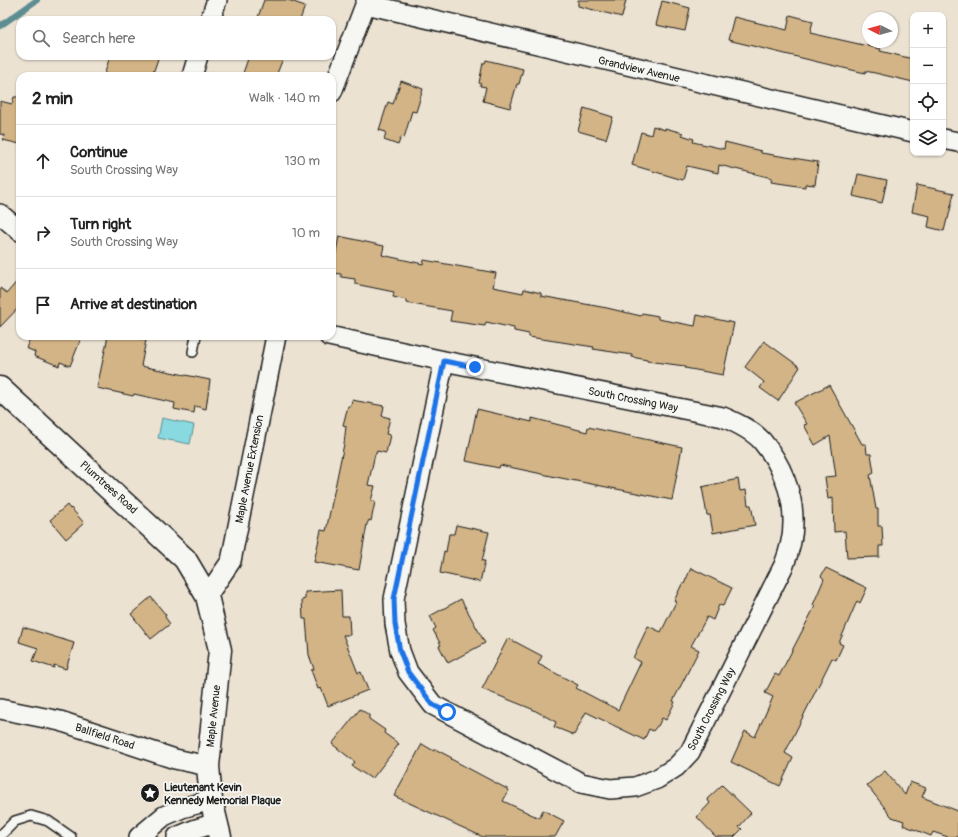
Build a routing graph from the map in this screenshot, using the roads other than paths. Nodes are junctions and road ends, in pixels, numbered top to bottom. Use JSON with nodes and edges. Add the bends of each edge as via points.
{"nodes":[{"id":1,"x":367,"y":2,"type":"edge"},
{"id":2,"x":197,"y":60,"type":"edge"},
{"id":3,"x":193,"y":72,"type":"edge"},
{"id":4,"x":336,"y":82,"type":"edge"},
{"id":5,"x":910,"y":131,"type":"edge"},
{"id":6,"x":946,"y":140,"type":"edge"},
{"id":7,"x":958,"y":142,"type":"edge"},
{"id":8,"x":0,"y":214,"type":"edge"},
{"id":9,"x":16,"y":228,"type":"edge"},
{"id":10,"x":336,"y":338,"type":"edge"},
{"id":11,"x":195,"y":340,"type":"edge"},
{"id":12,"x":275,"y":340,"type":"edge"},
{"id":13,"x":193,"y":352,"type":"dead end"},
{"id":14,"x":444,"y":361,"type":"junction"},
{"id":15,"x":0,"y":388,"type":"edge"},
{"id":16,"x":207,"y":596,"type":"junction"},
{"id":17,"x":0,"y":709,"type":"edge"},
{"id":18,"x":208,"y":766,"type":"junction"},
{"id":19,"x":211,"y":800,"type":"junction"},
{"id":20,"x":218,"y":830,"type":"edge"},
{"id":21,"x":0,"y":836,"type":"edge"},
{"id":22,"x":71,"y":837,"type":"edge"},
{"id":23,"x":139,"y":837,"type":"edge"},
{"id":24,"x":177,"y":837,"type":"edge"}],
"edges":[{"from":1,"to":4,"type":"street"},
{"from":1,"to":5,"type":"street","name":"Grandview Avenue"},
{"from":2,"to":3,"type":"street"},
{"from":6,"to":7,"type":"street"},
{"from":8,"to":9,"type":"street"},
{"from":10,"to":14,"type":"street","name":"South Crossing Way"},
{"from":11,"to":13,"type":"lane"},
{"from":12,"to":16,"type":"street","name":"Maple Avenue Extension","via":[[231,561]]},
{"from":14,"to":14,"type":"street","name":"South Crossing Way","via":[[394,599],[400,651],[408,672],[433,705],[581,783],[610,789],[635,787],[657,779],[676,767],[690,752],[784,566],[790,548],[793,523],[790,493],[779,465],[762,441],[745,428],[723,417]]},
{"from":15,"to":16,"type":"main road","name":"Plumtrees Road","via":[[185,559]]},
{"from":16,"to":18,"type":"main road","name":"Maple Avenue","via":[[220,650]]},
{"from":17,"to":18,"type":"street","name":"Ballfield Road","via":[[60,721]]},
{"from":18,"to":19,"type":"main road","name":"Maple Avenue"},
{"from":19,"to":20,"type":"main road","name":"Maple Avenue"},
{"from":19,"to":23,"type":"street","via":[[164,816]]},
{"from":20,"to":24,"type":"street","via":[[196,829]]},
{"from":21,"to":22,"type":"lane","via":[[15,821],[31,816],[48,821]]}]}
